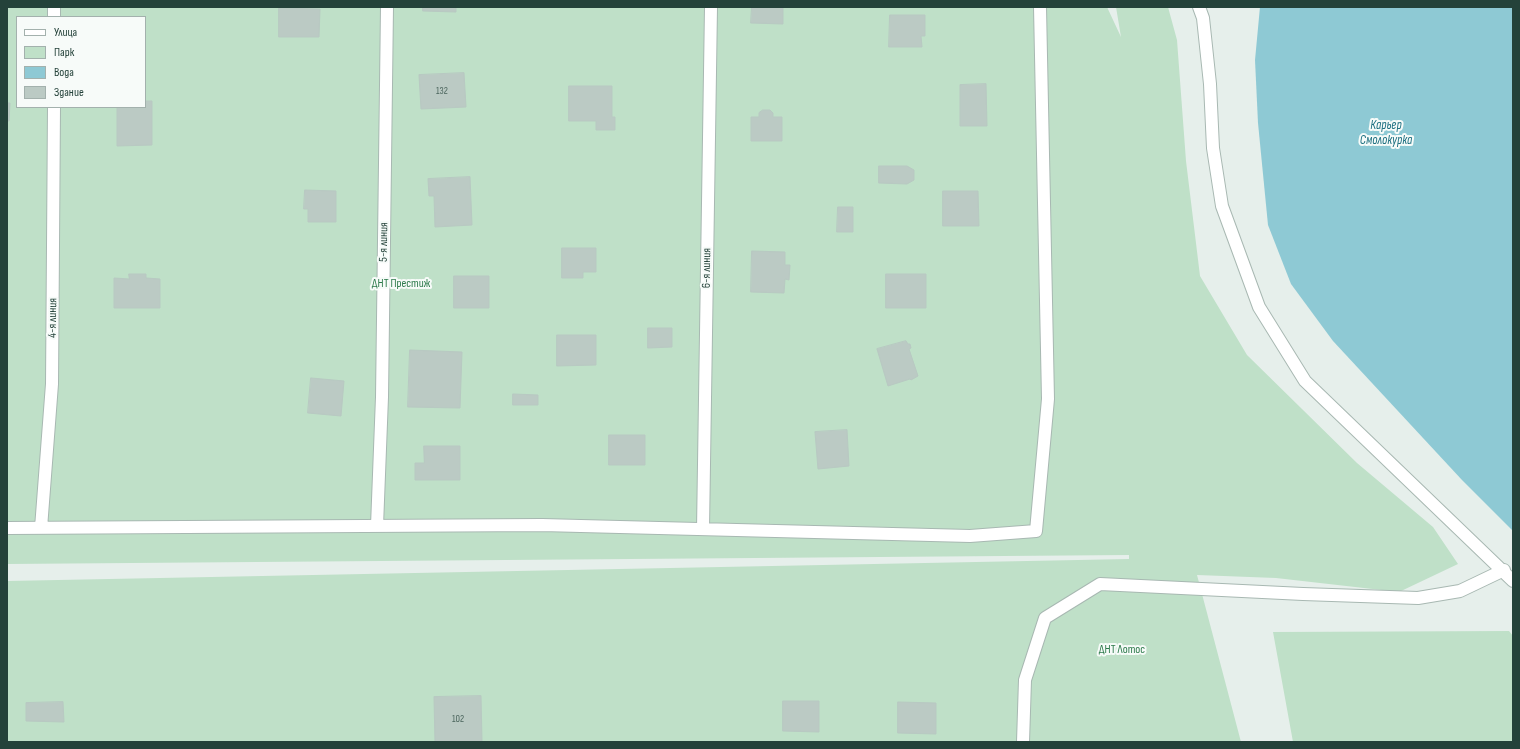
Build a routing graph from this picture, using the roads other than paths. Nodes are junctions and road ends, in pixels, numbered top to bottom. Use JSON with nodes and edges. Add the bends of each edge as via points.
{"nodes":[{"id":1,"x":387,"y":7,"type":"edge"},
{"id":2,"x":711,"y":7,"type":"edge"},
{"id":3,"x":1040,"y":7,"type":"edge"},
{"id":4,"x":1199,"y":7,"type":"edge"},
{"id":5,"x":54,"y":108,"type":"edge"},
{"id":6,"x":377,"y":526,"type":"junction"},
{"id":7,"x":7,"y":528,"type":"edge"},
{"id":8,"x":41,"y":528,"type":"junction"},
{"id":9,"x":703,"y":529,"type":"junction"},
{"id":10,"x":1504,"y":570,"type":"junction"},
{"id":11,"x":1513,"y":581,"type":"edge"},
{"id":12,"x":1023,"y":742,"type":"edge"}],
"edges":[{"from":1,"to":6,"type":"street","name":"5-я линия","via":[[382,397]]},
{"from":2,"to":9,"type":"street","name":"6-я линия"},
{"from":3,"to":9,"type":"street","via":[[1048,399],[1036,531],[970,536]]},
{"from":4,"to":10,"type":"street","via":[[1203,18],[1213,148],[1222,206],[1259,307],[1305,381]]},
{"from":5,"to":8,"type":"street","name":"4-я линия","via":[[52,384]]},
{"from":6,"to":8,"type":"street"},
{"from":6,"to":9,"type":"street","via":[[542,525]]},
{"from":7,"to":8,"type":"street"},
{"from":10,"to":11,"type":"street"},
{"from":10,"to":12,"type":"street","via":[[1460,591],[1418,598],[1100,584],[1045,618],[1025,680]]}]}
